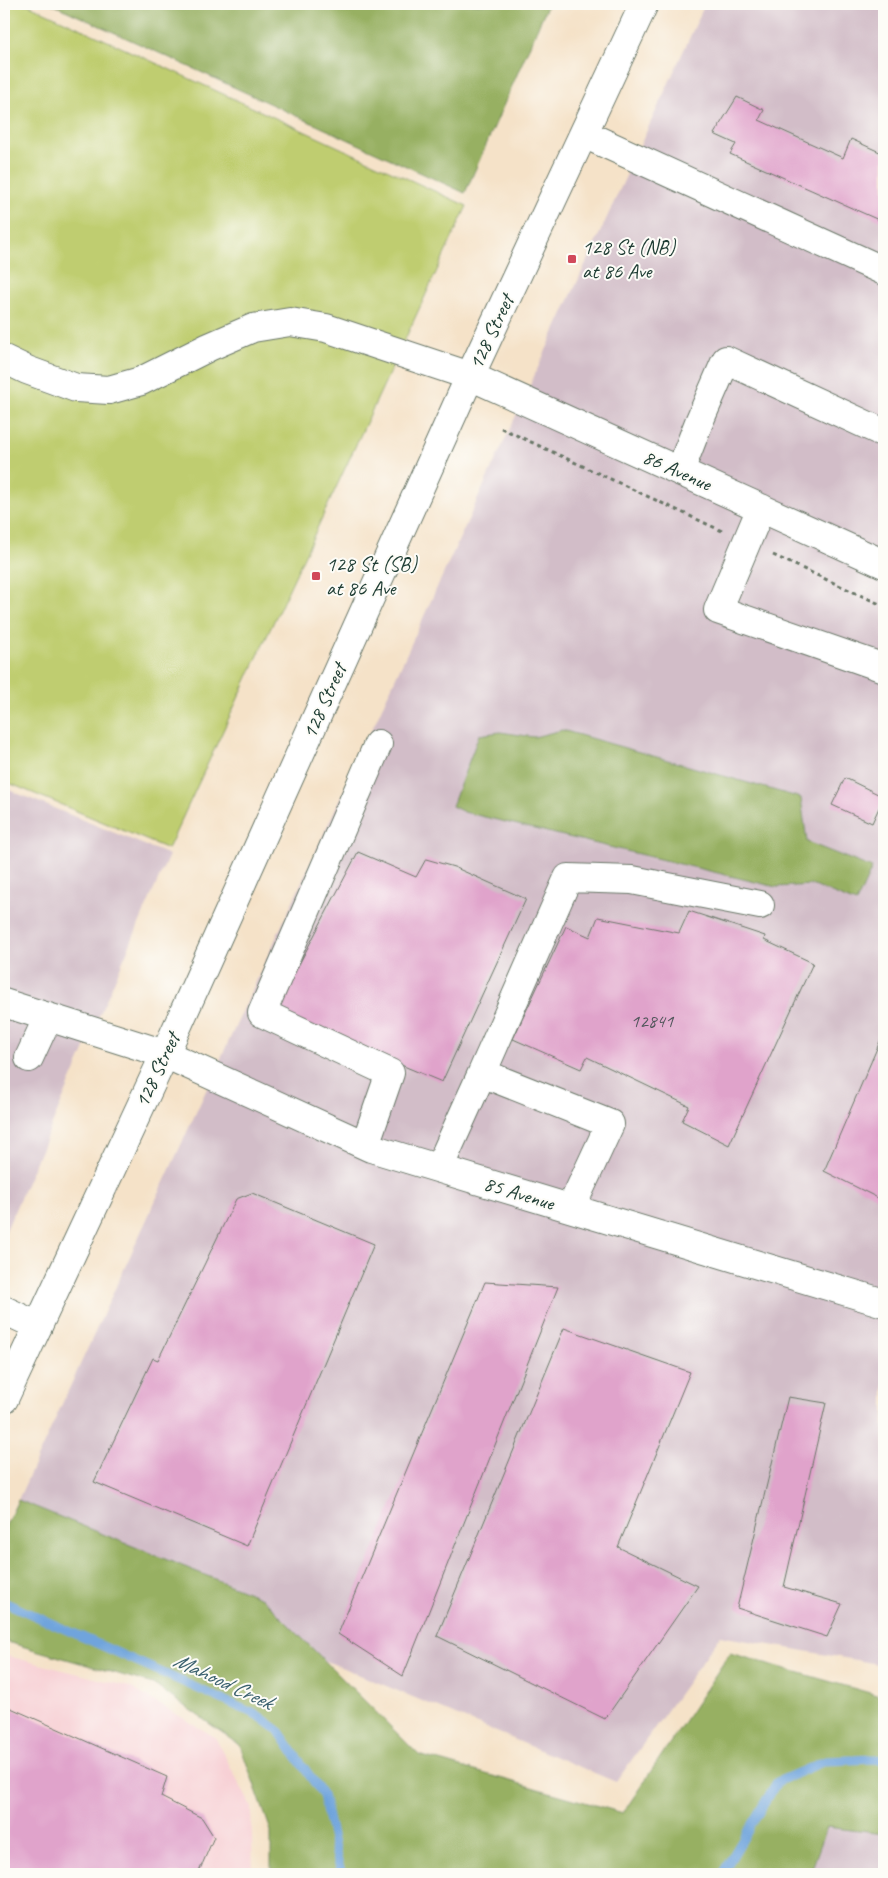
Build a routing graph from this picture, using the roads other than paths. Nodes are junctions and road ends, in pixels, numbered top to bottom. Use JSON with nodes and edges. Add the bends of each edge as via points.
{"nodes":[{"id":1,"x":644,"y":4,"type":"edge"},
{"id":2,"x":584,"y":134,"type":"junction"},
{"id":3,"x":884,"y":271,"type":"edge"},
{"id":4,"x":4,"y":359,"type":"edge"},
{"id":5,"x":470,"y":376,"type":"junction"},
{"id":6,"x":884,"y":433,"type":"edge"},
{"id":7,"x":680,"y":471,"type":"junction"},
{"id":8,"x":761,"y":508,"type":"junction"},
{"id":9,"x":884,"y":564,"type":"edge"},
{"id":10,"x":884,"y":668,"type":"edge"},
{"id":11,"x":378,"y":744,"type":"dead end"},
{"id":12,"x":760,"y":905,"type":"dead end"},
{"id":13,"x":4,"y":1003,"type":"edge"},
{"id":14,"x":48,"y":1017,"type":"junction"},
{"id":15,"x":165,"y":1054,"type":"junction"},
{"id":16,"x":29,"y":1058,"type":"dead end"},
{"id":17,"x":482,"y":1073,"type":"junction"},
{"id":18,"x":365,"y":1145,"type":"junction"},
{"id":19,"x":439,"y":1168,"type":"junction"},
{"id":20,"x":570,"y":1208,"type":"junction"},
{"id":21,"x":884,"y":1303,"type":"edge"},
{"id":22,"x":4,"y":1310,"type":"edge"},
{"id":23,"x":38,"y":1326,"type":"junction"},
{"id":24,"x":4,"y":1399,"type":"edge"}],
"edges":[{"from":1,"to":2,"type":"main road","name":"128 Street"},
{"from":2,"to":3,"type":"main road"},
{"from":2,"to":5,"type":"main road","name":"128 Street"},
{"from":4,"to":5,"type":"main road","name":"86 Avenue","via":[[76,388],[108,390],[141,381],[252,328],[290,322],[326,328]]},
{"from":5,"to":7,"type":"main road","name":"86 Avenue"},
{"from":5,"to":15,"type":"main road","name":"128 Street"},
{"from":6,"to":7,"type":"main road","via":[[726,360]]},
{"from":7,"to":8,"type":"main road","name":"86 Avenue"},
{"from":8,"to":9,"type":"main road","name":"86 Avenue"},
{"from":8,"to":10,"type":"main road","via":[[718,610]]},
{"from":11,"to":18,"type":"main road","via":[[262,1013],[390,1072]]},
{"from":12,"to":17,"type":"main road","via":[[632,880],[568,878]]},
{"from":13,"to":14,"type":"main road","name":"85 Avenue"},
{"from":14,"to":15,"type":"main road","name":"85 Avenue"},
{"from":14,"to":16,"type":"main road"},
{"from":15,"to":18,"type":"main road","name":"85 Avenue"},
{"from":15,"to":23,"type":"main road","name":"128 Street"},
{"from":17,"to":19,"type":"main road"},
{"from":17,"to":20,"type":"main road","via":[[610,1124]]},
{"from":18,"to":19,"type":"main road","name":"85 Avenue"},
{"from":19,"to":20,"type":"main road","name":"85 Avenue"},
{"from":20,"to":21,"type":"main road","name":"85 Avenue"},
{"from":22,"to":23,"type":"main road"},
{"from":23,"to":24,"type":"main road","name":"128 Street"}]}
